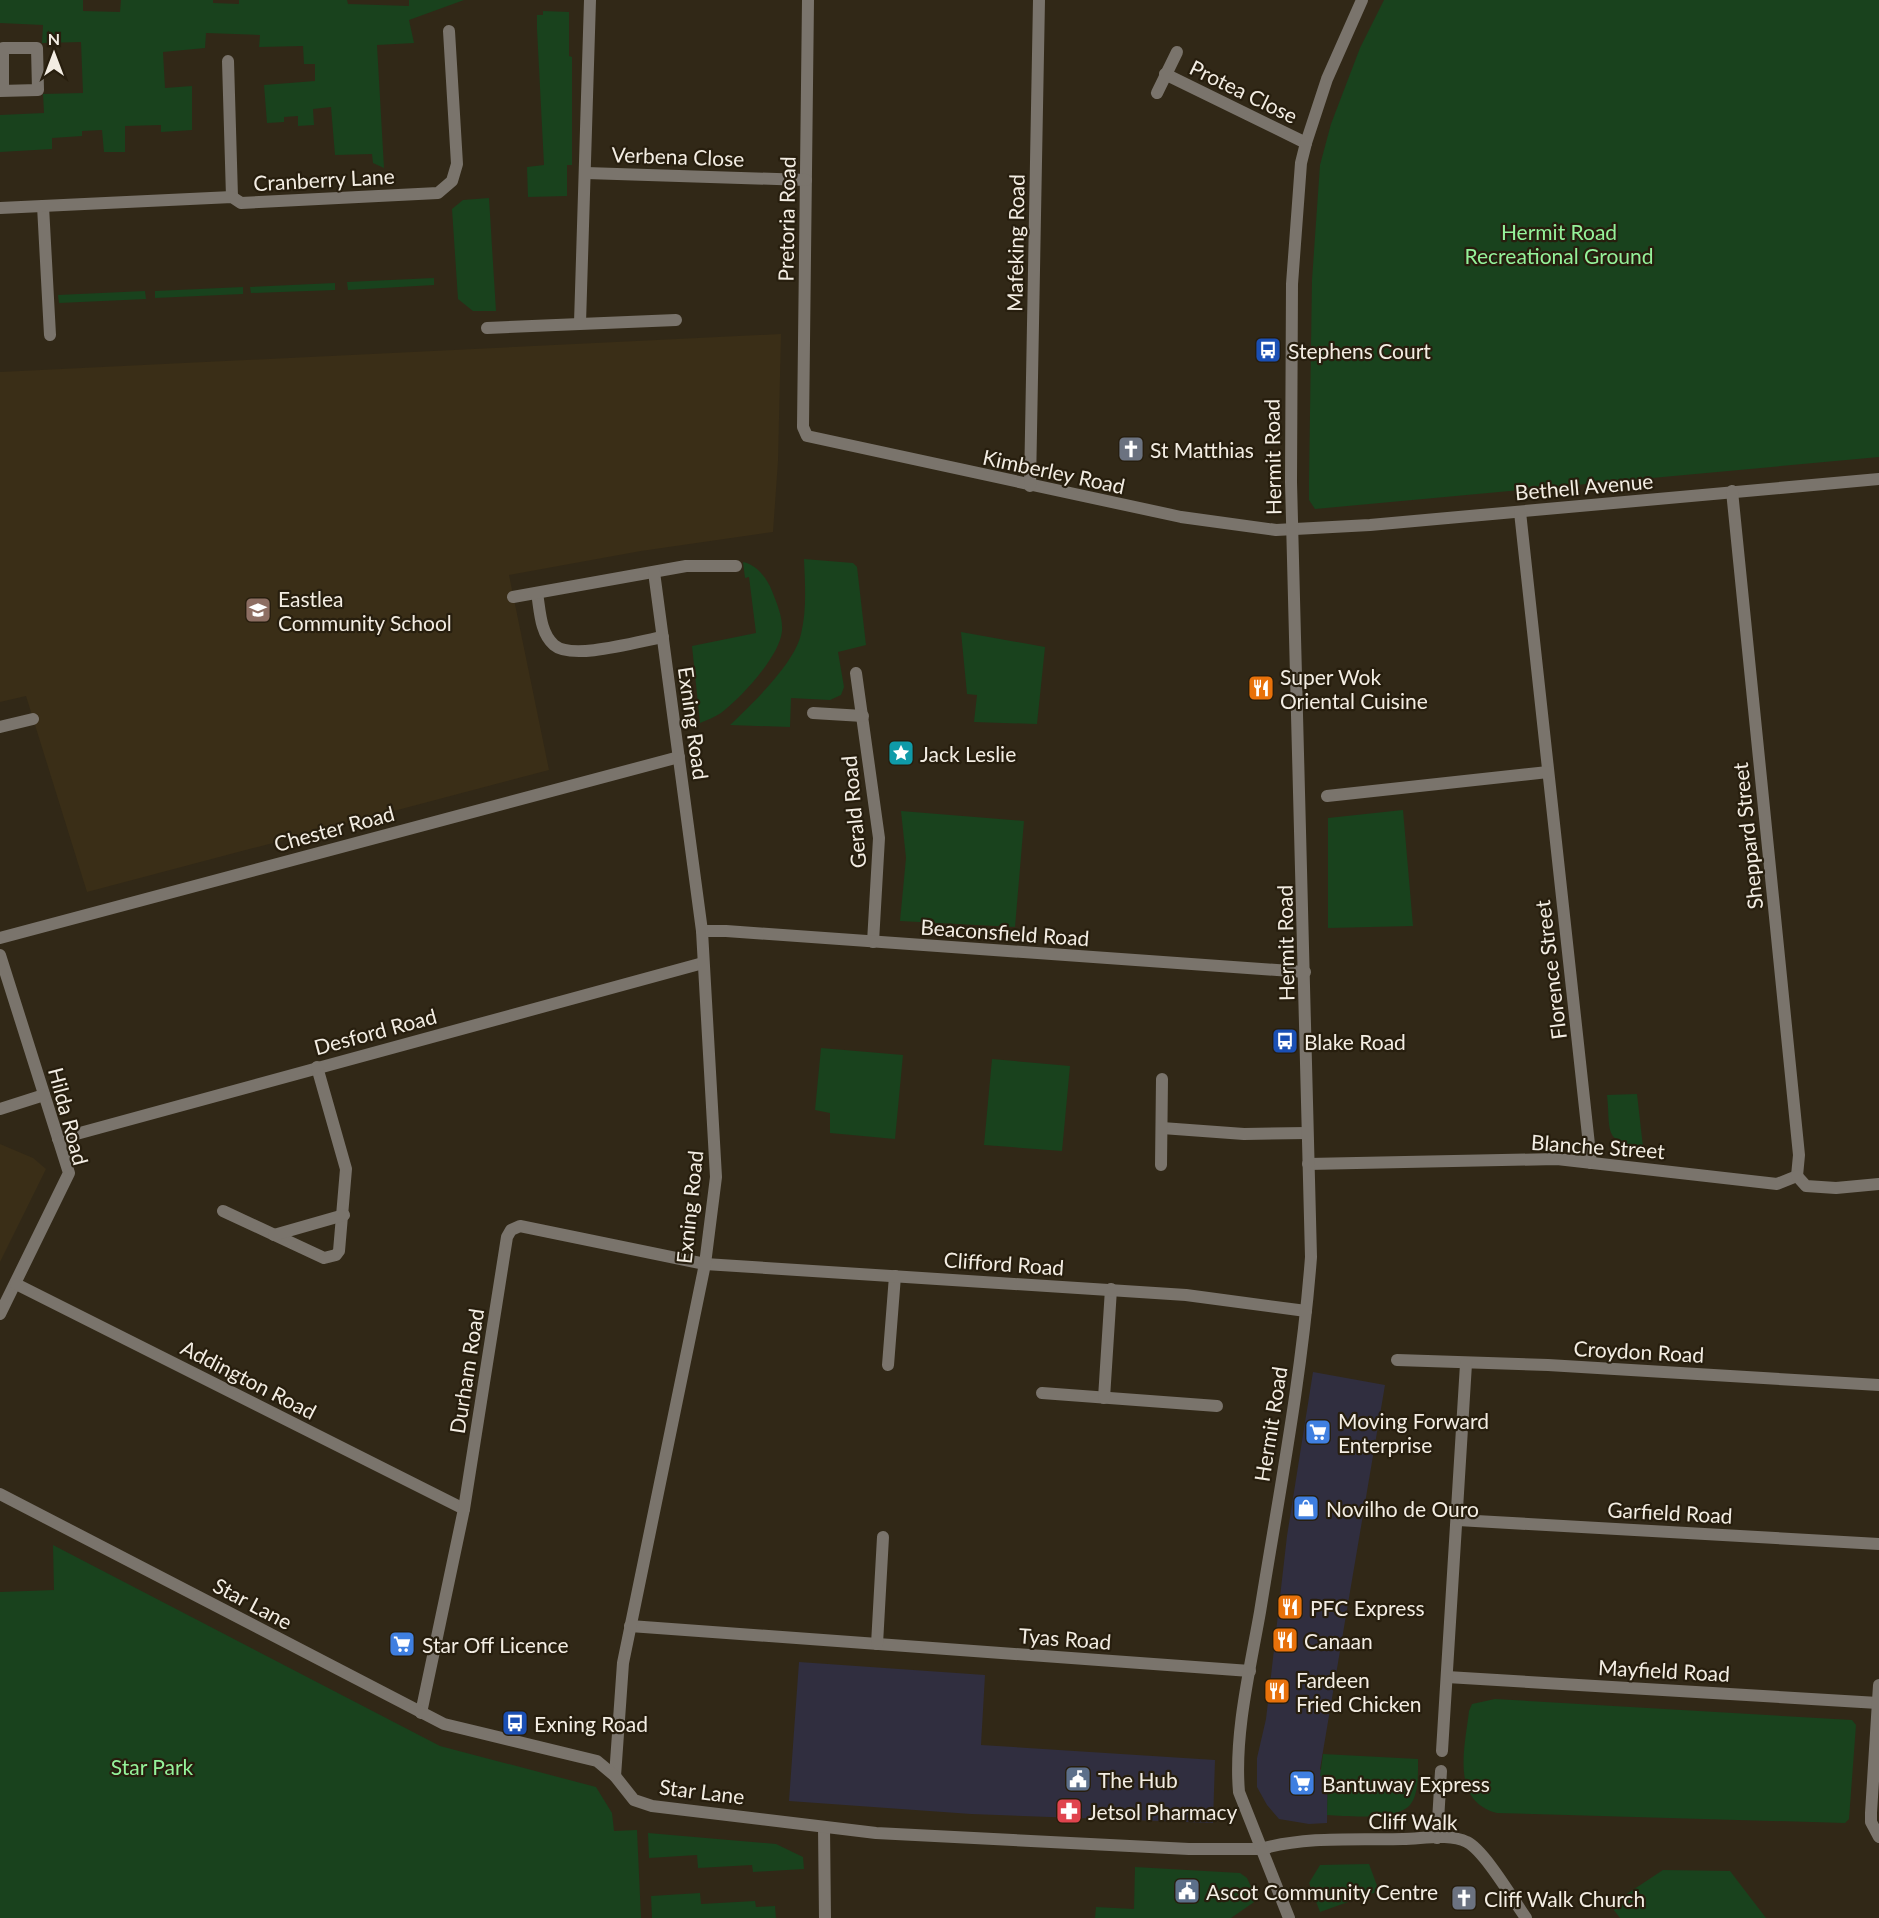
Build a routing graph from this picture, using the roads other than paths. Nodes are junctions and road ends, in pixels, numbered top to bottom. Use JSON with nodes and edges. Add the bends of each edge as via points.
{"nodes":[{"id":1,"x":590,"y":0,"type":"edge"},
{"id":2,"x":808,"y":0,"type":"edge"},
{"id":3,"x":1040,"y":0,"type":"edge"},
{"id":4,"x":1362,"y":0,"type":"edge"},
{"id":5,"x":449,"y":31,"type":"dead end"},
{"id":6,"x":1177,"y":52,"type":"dead end"},
{"id":7,"x":228,"y":61,"type":"dead end"},
{"id":8,"x":1165,"y":74,"type":"junction"},
{"id":9,"x":2,"y":91,"type":"edge"},
{"id":10,"x":1157,"y":93,"type":"dead end"},
{"id":11,"x":1306,"y":143,"type":"junction"},
{"id":12,"x":586,"y":173,"type":"junction"},
{"id":13,"x":806,"y":180,"type":"junction"},
{"id":14,"x":232,"y":197,"type":"junction"},
{"id":15,"x":43,"y":206,"type":"junction"},
{"id":16,"x":0,"y":208,"type":"edge"},
{"id":17,"x":676,"y":320,"type":"dead end"},
{"id":18,"x":580,"y":323,"type":"junction"},
{"id":19,"x":487,"y":328,"type":"dead end"},
{"id":20,"x":50,"y":335,"type":"dead end"},
{"id":21,"x":807,"y":436,"type":"joint"},
{"id":22,"x":1879,"y":479,"type":"edge"},
{"id":23,"x":1030,"y":486,"type":"junction"},
{"id":24,"x":1732,"y":491,"type":"junction"},
{"id":25,"x":1520,"y":512,"type":"junction"},
{"id":26,"x":1294,"y":531,"type":"junction"},
{"id":27,"x":736,"y":566,"type":"dead end"},
{"id":28,"x":654,"y":572,"type":"junction"},
{"id":29,"x":537,"y":593,"type":"junction"},
{"id":30,"x":513,"y":597,"type":"dead end"},
{"id":31,"x":663,"y":638,"type":"junction"},
{"id":32,"x":856,"y":674,"type":"dead end"},
{"id":33,"x":813,"y":713,"type":"dead end"},
{"id":34,"x":863,"y":716,"type":"junction"},
{"id":35,"x":33,"y":719,"type":"dead end"},
{"id":36,"x":0,"y":727,"type":"edge"},
{"id":37,"x":679,"y":758,"type":"junction"},
{"id":38,"x":1548,"y":772,"type":"junction"},
{"id":39,"x":1327,"y":795,"type":"dead end"},
{"id":40,"x":702,"y":931,"type":"junction"},
{"id":41,"x":0,"y":938,"type":"edge"},
{"id":42,"x":873,"y":942,"type":"junction"},
{"id":43,"x":0,"y":955,"type":"edge"},
{"id":44,"x":703,"y":963,"type":"junction"},
{"id":45,"x":1305,"y":972,"type":"junction"},
{"id":46,"x":317,"y":1067,"type":"junction"},
{"id":47,"x":1162,"y":1078,"type":"dead end"},
{"id":48,"x":44,"y":1095,"type":"junction"},
{"id":49,"x":0,"y":1109,"type":"edge"},
{"id":50,"x":1162,"y":1128,"type":"junction"},
{"id":51,"x":1307,"y":1133,"type":"junction"},
{"id":52,"x":58,"y":1139,"type":"junction"},
{"id":53,"x":1591,"y":1163,"type":"junction"},
{"id":54,"x":1308,"y":1164,"type":"junction"},
{"id":55,"x":1161,"y":1165,"type":"dead end"},
{"id":56,"x":1797,"y":1176,"type":"junction"},
{"id":57,"x":1879,"y":1184,"type":"edge"},
{"id":58,"x":223,"y":1211,"type":"dead end"},
{"id":59,"x":344,"y":1215,"type":"junction"},
{"id":60,"x":274,"y":1235,"type":"junction"},
{"id":61,"x":705,"y":1264,"type":"junction"},
{"id":62,"x":895,"y":1276,"type":"junction"},
{"id":63,"x":16,"y":1284,"type":"junction"},
{"id":64,"x":1112,"y":1289,"type":"junction"},
{"id":65,"x":1306,"y":1311,"type":"junction"},
{"id":66,"x":0,"y":1314,"type":"edge"},
{"id":67,"x":1397,"y":1360,"type":"dead end"},
{"id":68,"x":1466,"y":1364,"type":"junction"},
{"id":69,"x":888,"y":1365,"type":"dead end"},
{"id":70,"x":1879,"y":1385,"type":"edge"},
{"id":71,"x":1042,"y":1393,"type":"dead end"},
{"id":72,"x":1104,"y":1398,"type":"junction"},
{"id":73,"x":1217,"y":1406,"type":"dead end"},
{"id":74,"x":0,"y":1494,"type":"edge"},
{"id":75,"x":464,"y":1509,"type":"junction"},
{"id":76,"x":1458,"y":1520,"type":"junction"},
{"id":77,"x":883,"y":1537,"type":"dead end"},
{"id":78,"x":1879,"y":1544,"type":"edge"},
{"id":79,"x":630,"y":1626,"type":"junction"},
{"id":80,"x":877,"y":1644,"type":"junction"},
{"id":81,"x":1250,"y":1671,"type":"junction"},
{"id":82,"x":1447,"y":1677,"type":"junction"},
{"id":83,"x":1879,"y":1685,"type":"edge"},
{"id":84,"x":1878,"y":1703,"type":"edge"},
{"id":85,"x":421,"y":1713,"type":"junction"},
{"id":86,"x":1442,"y":1751,"type":"dead end"},
{"id":87,"x":1441,"y":1770,"type":"dead end"},
{"id":88,"x":615,"y":1776,"type":"junction"},
{"id":89,"x":824,"y":1827,"type":"junction"},
{"id":90,"x":1879,"y":1837,"type":"edge"},
{"id":91,"x":1437,"y":1838,"type":"junction"},
{"id":92,"x":1262,"y":1849,"type":"junction"},
{"id":93,"x":825,"y":1918,"type":"edge"},
{"id":94,"x":1289,"y":1918,"type":"edge"},
{"id":95,"x":1526,"y":1918,"type":"edge"}],
"edges":[{"from":1,"to":12,"type":"street","name":"Verbena Close"},
{"from":2,"to":13,"type":"street","name":"Pretoria Road"},
{"from":3,"to":23,"type":"street","name":"Mafeking Road"},
{"from":4,"to":11,"type":"street","name":"Hermit Road","via":[[1327,79]]},
{"from":5,"to":14,"type":"street","name":"Cranberry Lane","via":[[457,164],[452,181],[438,193],[241,203]]},
{"from":6,"to":8,"type":"street","name":"Protea Close"},
{"from":7,"to":14,"type":"street"},
{"from":8,"to":10,"type":"street","name":"Protea Close"},
{"from":8,"to":11,"type":"street","name":"Protea Close"},
{"from":9,"to":9,"type":"street","via":[[38,90],[37,48],[3,48]]},
{"from":11,"to":26,"type":"street","name":"Hermit Road","via":[[1292,284]]},
{"from":12,"to":13,"type":"street","name":"Verbena Close"},
{"from":12,"to":18,"type":"street","name":"Verbena Close"},
{"from":13,"to":21,"type":"street","name":"Pretoria Road","via":[[803,427]]},
{"from":14,"to":15,"type":"street","name":"Cranberry Lane"},
{"from":15,"to":16,"type":"street","name":"Cranberry Lane"},
{"from":15,"to":20,"type":"street"},
{"from":17,"to":18,"type":"street"},
{"from":18,"to":19,"type":"street"},
{"from":21,"to":23,"type":"street","name":"Kimberley Road"},
{"from":22,"to":24,"type":"street","name":"Bethell Avenue"},
{"from":23,"to":26,"type":"street","name":"Kimberley Road","via":[[1181,518]]},
{"from":24,"to":25,"type":"street","name":"Bethell Avenue"},
{"from":24,"to":56,"type":"street","name":"Sheppard Street","via":[[1799,1155]]},
{"from":25,"to":26,"type":"street","name":"Bethell Avenue"},
{"from":25,"to":38,"type":"street","name":"Florence Street"},
{"from":26,"to":45,"type":"street","name":"Hermit Road"},
{"from":27,"to":28,"type":"street","via":[[686,566]]},
{"from":28,"to":29,"type":"street"},
{"from":28,"to":31,"type":"street","name":"Exning Road"},
{"from":29,"to":30,"type":"street"},
{"from":29,"to":31,"type":"street","via":[[543,627],[554,645],[567,651]]},
{"from":31,"to":37,"type":"street","name":"Exning Road"},
{"from":32,"to":34,"type":"street","name":"Gerald Road"},
{"from":33,"to":34,"type":"street"},
{"from":34,"to":42,"type":"street","name":"Gerald Road","via":[[879,838]]},
{"from":35,"to":36,"type":"street"},
{"from":37,"to":40,"type":"street","name":"Exning Road"},
{"from":37,"to":41,"type":"street","name":"Chester Road"},
{"from":38,"to":39,"type":"street"},
{"from":38,"to":53,"type":"street","name":"Florence Street"},
{"from":40,"to":42,"type":"street","name":"Beaconsfield Road"},
{"from":40,"to":44,"type":"street","name":"Exning Road"},
{"from":42,"to":45,"type":"street","name":"Beaconsfield Road"},
{"from":43,"to":48,"type":"street","name":"Hilda Road"},
{"from":44,"to":46,"type":"street","name":"Desford Road"},
{"from":44,"to":61,"type":"street","name":"Exning Road","via":[[716,1166]]},
{"from":45,"to":51,"type":"street","name":"Hermit Road"},
{"from":46,"to":52,"type":"street","name":"Desford Road"},
{"from":46,"to":59,"type":"street","via":[[346,1169]]},
{"from":47,"to":50,"type":"street"},
{"from":48,"to":49,"type":"street"},
{"from":48,"to":52,"type":"street","name":"Hilda Road"},
{"from":50,"to":51,"type":"street","via":[[1244,1134]]},
{"from":50,"to":55,"type":"street"},
{"from":51,"to":54,"type":"street","name":"Hermit Road"},
{"from":52,"to":63,"type":"street","name":"Hilda Road","via":[[69,1173]]},
{"from":53,"to":54,"type":"street","name":"Blanche Street","via":[[1557,1159]]},
{"from":53,"to":56,"type":"street","name":"Blanche Street","via":[[1777,1184]]},
{"from":54,"to":65,"type":"street","name":"Hermit Road","via":[[1311,1257]]},
{"from":56,"to":57,"type":"street","via":[[1806,1186]]},
{"from":58,"to":60,"type":"street"},
{"from":59,"to":60,"type":"street"},
{"from":59,"to":60,"type":"street","via":[[339,1251],[330,1258]]},
{"from":61,"to":62,"type":"street","name":"Clifford Road"},
{"from":61,"to":75,"type":"street","name":"Durham Road","via":[[520,1226],[511,1230]]},
{"from":61,"to":79,"type":"street","name":"Exning Road"},
{"from":62,"to":64,"type":"street","name":"Clifford Road"},
{"from":62,"to":69,"type":"street"},
{"from":63,"to":66,"type":"street","name":"Hilda Road"},
{"from":63,"to":75,"type":"street","name":"Addington Road"},
{"from":64,"to":65,"type":"street","name":"Clifford Road"},
{"from":64,"to":72,"type":"street"},
{"from":65,"to":81,"type":"street","name":"Hermit Road"},
{"from":67,"to":68,"type":"street","name":"Croydon Road"},
{"from":68,"to":70,"type":"street","name":"Croydon Road","via":[[1548,1365]]},
{"from":68,"to":76,"type":"street"},
{"from":71,"to":72,"type":"street"},
{"from":72,"to":73,"type":"street"},
{"from":74,"to":85,"type":"street","name":"Star Lane"},
{"from":75,"to":85,"type":"street","name":"Durham Road"},
{"from":76,"to":78,"type":"street","name":"Garfield Road"},
{"from":76,"to":82,"type":"street"},
{"from":77,"to":80,"type":"street"},
{"from":79,"to":80,"type":"street","name":"Tyas Road"},
{"from":79,"to":88,"type":"street","name":"Exning Road","via":[[623,1663]]},
{"from":80,"to":81,"type":"street","name":"Tyas Road"},
{"from":81,"to":92,"type":"street","name":"Hermit Road","via":[[1237,1774],[1239,1792]]},
{"from":82,"to":84,"type":"street","name":"Mayfield Road"},
{"from":82,"to":86,"type":"street"},
{"from":83,"to":84,"type":"street"},
{"from":84,"to":90,"type":"street","via":[[1871,1822]]},
{"from":85,"to":88,"type":"street","name":"Star Lane","via":[[455,1728],[587,1758],[606,1766]]},
{"from":87,"to":91,"type":"street"},
{"from":88,"to":89,"type":"street","name":"Star Lane","via":[[634,1800],[652,1806]]},
{"from":89,"to":92,"type":"street","name":"Star Lane","via":[[1189,1849]]},
{"from":89,"to":93,"type":"street"},
{"from":91,"to":92,"type":"street","name":"Cliff Walk","via":[[1328,1839]]},
{"from":91,"to":95,"type":"street","name":"Cliff Walk","via":[[1468,1842],[1480,1852]]},
{"from":92,"to":94,"type":"street","name":"Hermit Road"}]}
